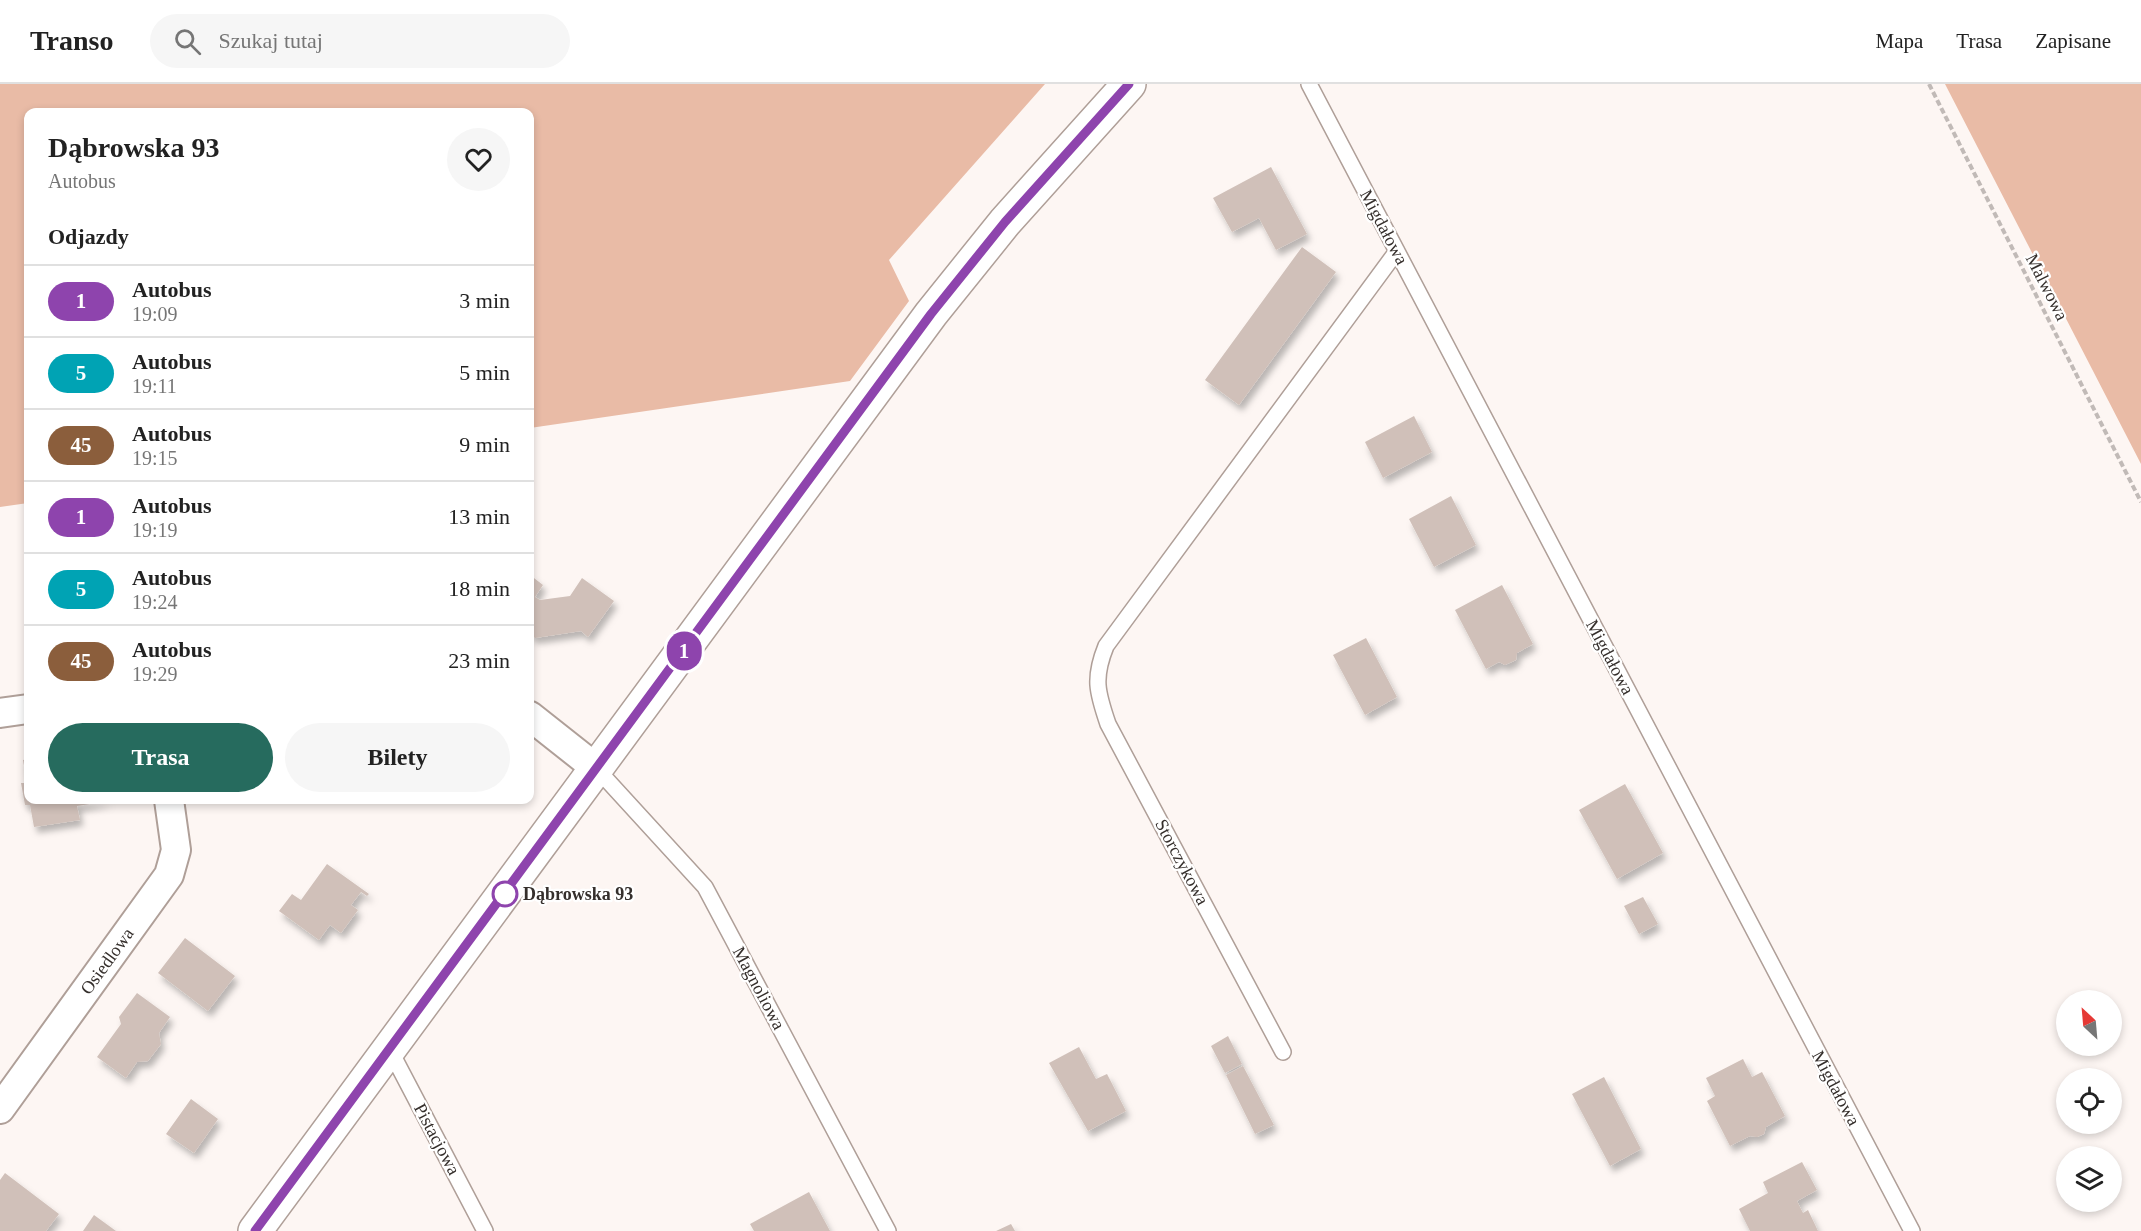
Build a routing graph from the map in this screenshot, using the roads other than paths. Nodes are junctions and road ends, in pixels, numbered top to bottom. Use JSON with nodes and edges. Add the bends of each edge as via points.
{"nodes":[{"id":1,"x":1129,"y":84,"type":"edge"},
{"id":2,"x":1309,"y":84,"type":"edge"},
{"id":3,"x":1397,"y":251,"type":"junction"},
{"id":4,"x":24,"y":710,"type":"edge"},
{"id":5,"x":0,"y":713,"type":"edge"},
{"id":6,"x":534,"y":719,"type":"edge"},
{"id":7,"x":597,"y":769,"type":"junction"},
{"id":8,"x":170,"y":804,"type":"edge"},
{"id":9,"x":389,"y":1047,"type":"junction"},
{"id":10,"x":1283,"y":1052,"type":"dead end"},
{"id":11,"x":0,"y":1109,"type":"edge"},
{"id":12,"x":255,"y":1231,"type":"edge"},
{"id":13,"x":485,"y":1231,"type":"edge"},
{"id":14,"x":888,"y":1231,"type":"edge"},
{"id":15,"x":1912,"y":1231,"type":"edge"}],
"edges":[{"from":1,"to":7,"type":"street","via":[[1005,222],[931,314]]},
{"from":2,"to":3,"type":"lane","name":"Migdałowa"},
{"from":3,"to":10,"type":"lane","name":"Storczykowa","via":[[1106,646],[1098,667],[1100,698],[1108,724]]},
{"from":3,"to":15,"type":"lane","name":"Migdałowa"},
{"from":4,"to":5,"type":"street"},
{"from":6,"to":7,"type":"street"},
{"from":7,"to":9,"type":"street"},
{"from":7,"to":14,"type":"lane","name":"Magnoliowa","via":[[705,887]]},
{"from":8,"to":11,"type":"street","name":"Osiedlowa","via":[[176,850],[170,875]]},
{"from":9,"to":12,"type":"street"},
{"from":9,"to":13,"type":"lane","name":"Pistacjowa"}]}
